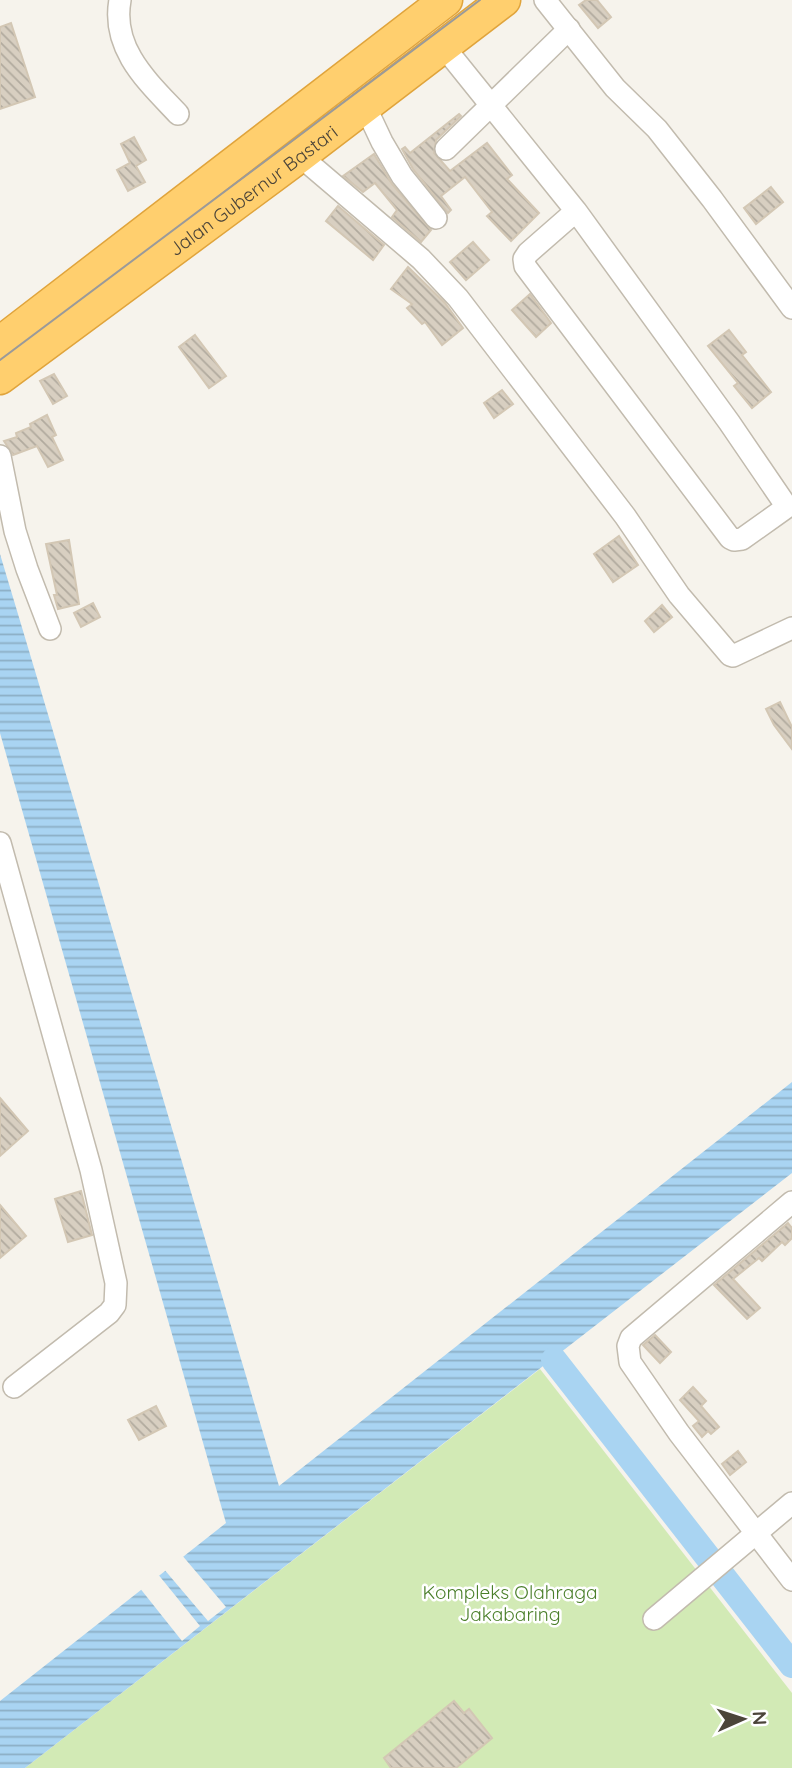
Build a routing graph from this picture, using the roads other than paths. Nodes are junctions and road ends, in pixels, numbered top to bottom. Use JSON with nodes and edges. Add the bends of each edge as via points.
{"nodes":[{"id":1,"x":120,"y":0,"type":"edge"},
{"id":2,"x":504,"y":0,"type":"edge"},
{"id":3,"x":545,"y":0,"type":"edge"},
{"id":4,"x":439,"y":2,"type":"edge"},
{"id":5,"x":569,"y":30,"type":"junction"},
{"id":6,"x":444,"y":47,"type":"junction"},
{"id":7,"x":365,"y":106,"type":"junction"},
{"id":8,"x":492,"y":106,"type":"junction"},
{"id":9,"x":178,"y":114,"type":"dead end"},
{"id":10,"x":446,"y":149,"type":"dead end"},
{"id":11,"x":300,"y":156,"type":"junction"},
{"id":12,"x":576,"y":211,"type":"junction"},
{"id":13,"x":436,"y":218,"type":"dead end"},
{"id":14,"x":792,"y":308,"type":"edge"},
{"id":15,"x":0,"y":343,"type":"edge"},
{"id":16,"x":0,"y":378,"type":"edge"},
{"id":17,"x":0,"y":456,"type":"edge"},
{"id":18,"x":790,"y":505,"type":"edge"},
{"id":19,"x":792,"y":628,"type":"edge"},
{"id":20,"x":50,"y":629,"type":"dead end"},
{"id":21,"x":0,"y":843,"type":"edge"},
{"id":22,"x":792,"y":1202,"type":"edge"},
{"id":23,"x":14,"y":1387,"type":"dead end"},
{"id":24,"x":792,"y":1503,"type":"edge"},
{"id":25,"x":756,"y":1534,"type":"junction"},
{"id":26,"x":792,"y":1580,"type":"edge"},
{"id":27,"x":654,"y":1619,"type":"dead end"}],
"edges":[{"from":1,"to":9,"type":"street","via":[[120,27],[128,56]]},
{"from":2,"to":6,"type":"highway","name":"Jalan Gubernur Bastari"},
{"from":3,"to":5,"type":"street"},
{"from":4,"to":15,"type":"highway","name":"Jalan Gubernur Bastari"},
{"from":5,"to":8,"type":"street"},
{"from":5,"to":14,"type":"street","via":[[615,88],[657,129]]},
{"from":6,"to":7,"type":"highway","name":"Jalan Gubernur Bastari"},
{"from":6,"to":8,"type":"street"},
{"from":7,"to":11,"type":"highway","name":"Jalan Gubernur Bastari"},
{"from":7,"to":13,"type":"street","via":[[402,176]]},
{"from":8,"to":10,"type":"street"},
{"from":8,"to":12,"type":"street"},
{"from":11,"to":16,"type":"highway","name":"Jalan Gubernur Bastari"},
{"from":11,"to":19,"type":"street","via":[[421,259],[458,298],[625,516],[679,595],[730,655]]},
{"from":12,"to":18,"type":"street"},
{"from":12,"to":18,"type":"street","via":[[528,253],[524,266],[730,538],[742,539]]},
{"from":17,"to":20,"type":"street","via":[[19,544]]},
{"from":21,"to":23,"type":"street","via":[[91,1170],[116,1283],[115,1305],[102,1320]]},
{"from":22,"to":25,"type":"street","via":[[631,1338],[628,1346],[630,1362]]},
{"from":24,"to":25,"type":"street"},
{"from":25,"to":26,"type":"street"},
{"from":25,"to":27,"type":"street"}]}
